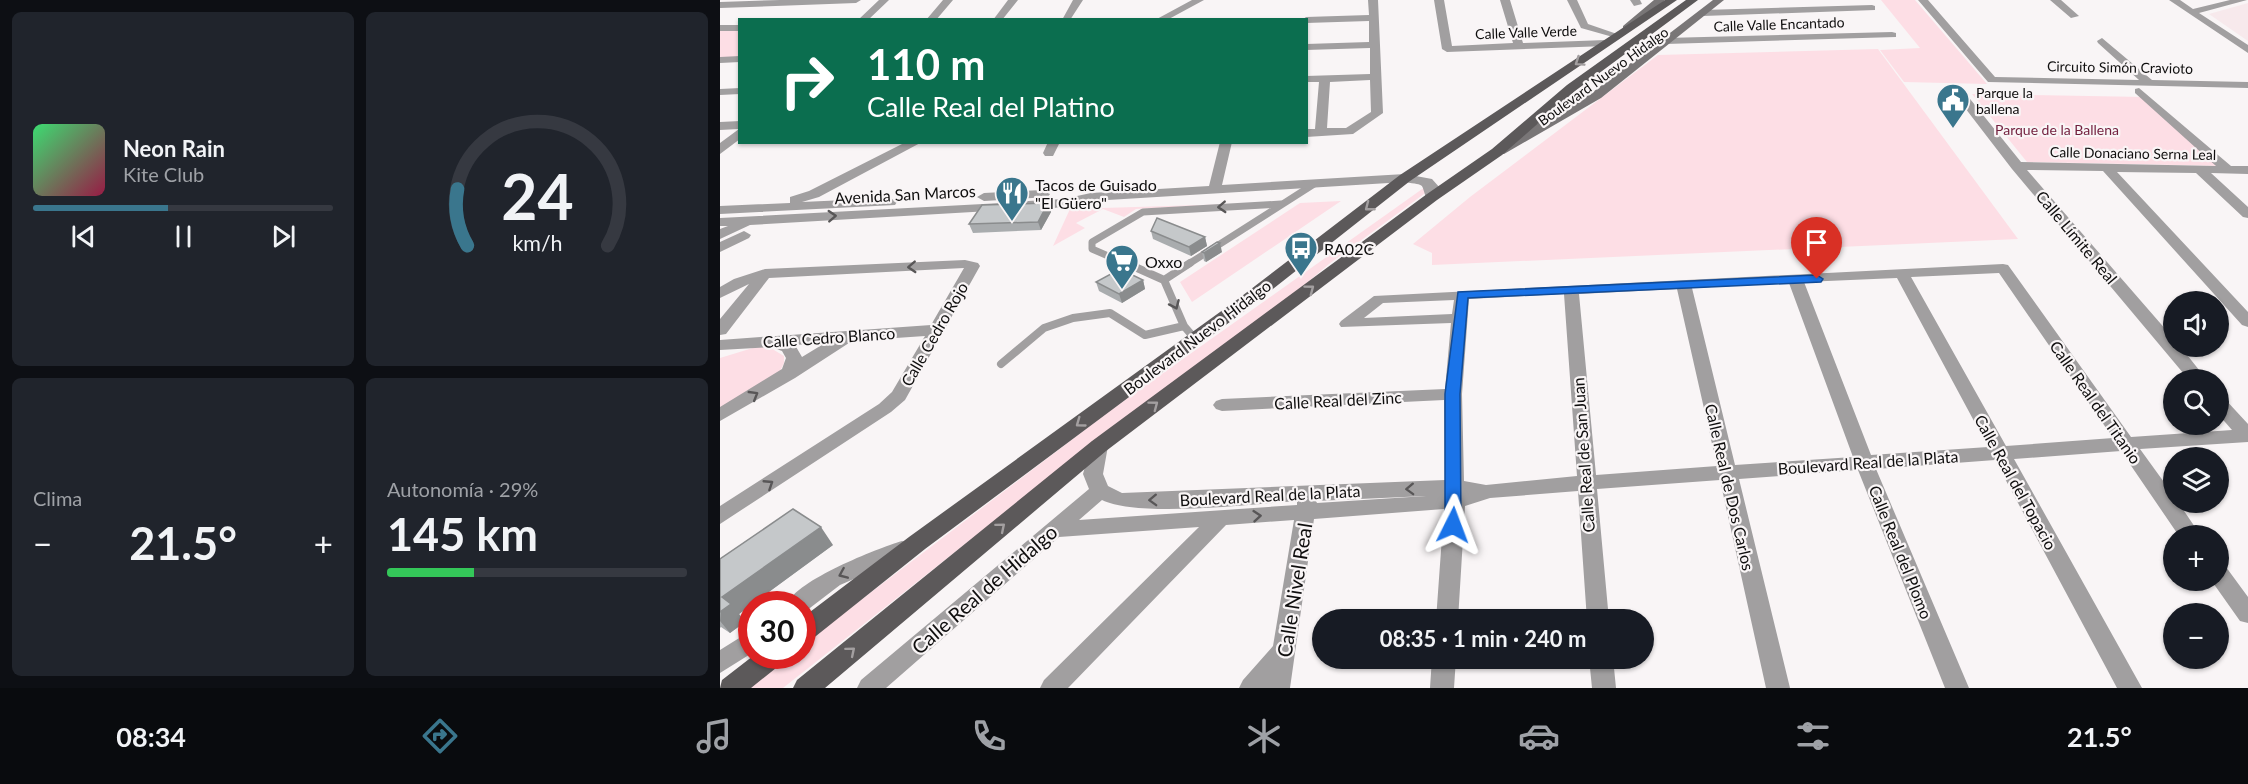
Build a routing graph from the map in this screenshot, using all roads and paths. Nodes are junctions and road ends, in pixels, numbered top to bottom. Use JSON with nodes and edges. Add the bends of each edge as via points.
{"nodes":[{"id":1,"x":856,"y":0,"type":"edge"},
{"id":2,"x":884,"y":0,"type":"edge"},
{"id":3,"x":948,"y":0,"type":"edge"},
{"id":4,"x":1013,"y":0,"type":"edge"},
{"id":5,"x":1078,"y":0,"type":"edge"},
{"id":6,"x":1199,"y":0,"type":"edge"},
{"id":7,"x":1373,"y":0,"type":"edge"},
{"id":8,"x":1439,"y":0,"type":"edge"},
{"id":9,"x":1505,"y":0,"type":"edge"},
{"id":10,"x":1572,"y":0,"type":"edge"},
{"id":11,"x":1660,"y":0,"type":"edge"},
{"id":12,"x":1672,"y":0,"type":"edge"},
{"id":13,"x":1693,"y":0,"type":"edge"},
{"id":14,"x":1708,"y":0,"type":"edge"},
{"id":15,"x":1719,"y":0,"type":"edge"},
{"id":16,"x":1923,"y":0,"type":"edge"},
{"id":17,"x":2055,"y":0,"type":"edge"},
{"id":18,"x":2174,"y":0,"type":"edge"},
{"id":19,"x":2190,"y":0,"type":"edge"},
{"id":20,"x":2242,"y":0,"type":"edge"},
{"id":21,"x":1638,"y":1,"type":"edge"},
{"id":22,"x":720,"y":5,"type":"edge"},
{"id":23,"x":1187,"y":6,"type":"junction"},
{"id":24,"x":1872,"y":9,"type":"dead end"},
{"id":25,"x":2204,"y":9,"type":"junction"},
{"id":26,"x":2192,"y":12,"type":"junction"},
{"id":27,"x":1703,"y":13,"type":"junction"},
{"id":28,"x":2074,"y":16,"type":"dead end"},
{"id":29,"x":864,"y":18,"type":"edge"},
{"id":30,"x":932,"y":18,"type":"edge"},
{"id":31,"x":999,"y":18,"type":"edge"},
{"id":32,"x":1067,"y":18,"type":"edge"},
{"id":33,"x":1163,"y":18,"type":"edge"},
{"id":34,"x":1181,"y":18,"type":"edge"},
{"id":35,"x":1372,"y":18,"type":"junction"},
{"id":36,"x":1308,"y":20,"type":"edge"},
{"id":37,"x":720,"y":28,"type":"edge"},
{"id":38,"x":738,"y":28,"type":"edge"},
{"id":39,"x":1627,"y":28,"type":"junction"},
{"id":40,"x":1892,"y":35,"type":"dead end"},
{"id":41,"x":1611,"y":40,"type":"junction"},
{"id":42,"x":1666,"y":41,"type":"junction"},
{"id":43,"x":2102,"y":41,"type":"dead end"},
{"id":44,"x":1373,"y":45,"type":"junction"},
{"id":45,"x":1519,"y":46,"type":"junction"},
{"id":46,"x":1308,"y":47,"type":"edge"},
{"id":47,"x":2248,"y":50,"type":"edge"},
{"id":48,"x":738,"y":59,"type":"edge"},
{"id":49,"x":720,"y":60,"type":"edge"},
{"id":50,"x":1376,"y":77,"type":"junction"},
{"id":51,"x":1325,"y":78,"type":"junction"},
{"id":52,"x":1308,"y":79,"type":"edge"},
{"id":53,"x":2248,"y":85,"type":"edge"},
{"id":54,"x":2144,"y":87,"type":"junction"},
{"id":55,"x":738,"y":91,"type":"edge"},
{"id":56,"x":720,"y":92,"type":"edge"},
{"id":57,"x":1958,"y":92,"type":"dead end"},
{"id":58,"x":2248,"y":92,"type":"edge"},
{"id":59,"x":720,"y":126,"type":"edge"},
{"id":60,"x":738,"y":126,"type":"edge"},
{"id":61,"x":1321,"y":132,"type":"junction"},
{"id":62,"x":1308,"y":133,"type":"edge"},
{"id":63,"x":738,"y":134,"type":"edge"},
{"id":64,"x":912,"y":144,"type":"edge"},
{"id":65,"x":1226,"y":144,"type":"edge"},
{"id":66,"x":720,"y":150,"type":"edge"},
{"id":67,"x":1497,"y":152,"type":"junction"},
{"id":68,"x":2017,"y":166,"type":"junction"},
{"id":69,"x":2106,"y":168,"type":"junction"},
{"id":70,"x":2199,"y":169,"type":"junction"},
{"id":71,"x":2227,"y":169,"type":"junction"},
{"id":72,"x":2248,"y":170,"type":"edge"},
{"id":73,"x":1406,"y":178,"type":"junction"},
{"id":74,"x":1314,"y":184,"type":"junction"},
{"id":75,"x":1215,"y":189,"type":"junction"},
{"id":76,"x":814,"y":194,"type":"junction"},
{"id":77,"x":1091,"y":197,"type":"junction"},
{"id":78,"x":1432,"y":197,"type":"junction"},
{"id":79,"x":1281,"y":204,"type":"junction"},
{"id":80,"x":799,"y":206,"type":"junction"},
{"id":81,"x":720,"y":210,"type":"edge"},
{"id":82,"x":775,"y":213,"type":"junction"},
{"id":83,"x":2248,"y":214,"type":"edge"},
{"id":84,"x":748,"y":221,"type":"junction"},
{"id":85,"x":720,"y":222,"type":"edge"},
{"id":86,"x":720,"y":236,"type":"edge"},
{"id":87,"x":720,"y":248,"type":"edge"},
{"id":88,"x":765,"y":274,"type":"junction"},
{"id":89,"x":1902,"y":274,"type":"junction"},
{"id":90,"x":1164,"y":280,"type":"junction"},
{"id":91,"x":1795,"y":280,"type":"junction"},
{"id":92,"x":1684,"y":286,"type":"junction"},
{"id":93,"x":1571,"y":290,"type":"junction"},
{"id":94,"x":720,"y":293,"type":"edge"},
{"id":95,"x":1462,"y":295,"type":"junction"},
{"id":96,"x":1460,"y":318,"type":"junction"},
{"id":97,"x":2248,"y":322,"type":"edge"},
{"id":98,"x":720,"y":330,"type":"edge"},
{"id":99,"x":937,"y":330,"type":"junction"},
{"id":100,"x":1189,"y":333,"type":"junction"},
{"id":101,"x":848,"y":336,"type":"junction"},
{"id":102,"x":772,"y":341,"type":"junction"},
{"id":103,"x":720,"y":345,"type":"edge"},
{"id":104,"x":1001,"y":364,"type":"dead end"},
{"id":105,"x":2190,"y":369,"type":"edge"},
{"id":106,"x":789,"y":374,"type":"junction"},
{"id":107,"x":1453,"y":394,"type":"junction"},
{"id":108,"x":1222,"y":405,"type":"dead end"},
{"id":109,"x":2229,"y":414,"type":"edge"},
{"id":110,"x":720,"y":415,"type":"edge"},
{"id":111,"x":2248,"y":436,"type":"edge"},
{"id":112,"x":2123,"y":443,"type":"junction"},
{"id":113,"x":1099,"y":446,"type":"junction"},
{"id":114,"x":1999,"y":452,"type":"junction"},
{"id":115,"x":1864,"y":462,"type":"junction"},
{"id":116,"x":1726,"y":472,"type":"junction"},
{"id":117,"x":1585,"y":483,"type":"junction"},
{"id":118,"x":1100,"y":491,"type":"junction"},
{"id":119,"x":1455,"y":494,"type":"junction"},
{"id":120,"x":1308,"y":502,"type":"junction"},
{"id":121,"x":720,"y":516,"type":"edge"},
{"id":122,"x":1220,"y":519,"type":"junction"},
{"id":123,"x":2183,"y":525,"type":"edge"},
{"id":124,"x":1052,"y":530,"type":"junction"},
{"id":125,"x":916,"y":543,"type":"junction"},
{"id":126,"x":2229,"y":588,"type":"edge"},
{"id":127,"x":816,"y":591,"type":"edge"},
{"id":128,"x":1447,"y":609,"type":"edge"},
{"id":129,"x":1597,"y":609,"type":"edge"},
{"id":130,"x":2248,"y":614,"type":"edge"},
{"id":131,"x":816,"y":621,"type":"edge"},
{"id":132,"x":1286,"y":648,"type":"junction"},
{"id":133,"x":738,"y":650,"type":"edge"},
{"id":134,"x":720,"y":663,"type":"edge"},
{"id":135,"x":755,"y":669,"type":"edge"},
{"id":136,"x":1443,"y":669,"type":"edge"},
{"id":137,"x":1602,"y":669,"type":"edge"},
{"id":138,"x":731,"y":688,"type":"edge"},
{"id":139,"x":806,"y":688,"type":"edge"},
{"id":140,"x":869,"y":688,"type":"edge"},
{"id":141,"x":1052,"y":688,"type":"edge"},
{"id":142,"x":1251,"y":688,"type":"edge"},
{"id":143,"x":1278,"y":688,"type":"edge"},
{"id":144,"x":1442,"y":688,"type":"edge"},
{"id":145,"x":1604,"y":688,"type":"edge"},
{"id":146,"x":1778,"y":688,"type":"edge"},
{"id":147,"x":1957,"y":688,"type":"edge"},
{"id":148,"x":2130,"y":688,"type":"edge"}],
"edges":[{"from":1,"to":22,"type":"street"},
{"from":2,"to":29,"type":"street"},
{"from":3,"to":30,"type":"street"},
{"from":4,"to":31,"type":"street"},
{"from":5,"to":32,"type":"street"},
{"from":6,"to":23,"type":"street"},
{"from":7,"to":35,"type":"street"},
{"from":8,"to":45,"type":"street","name":"Calle Valle Verde","via":[[1447,48]]},
{"from":9,"to":45,"type":"street"},
{"from":10,"to":41,"type":"street","via":[[1584,26]]},
{"from":11,"to":39,"type":"main road","name":"Boulevard Nuevo Hidalgo"},
{"from":12,"to":39,"type":"main road","name":"Boulevard Nuevo Hidalgo"},
{"from":13,"to":67,"type":"main road","name":"Boulevard Nuevo Hidalgo","via":[[1571,88]]},
{"from":14,"to":67,"type":"main road","name":"Boulevard Nuevo Hidalgo"},
{"from":15,"to":27,"type":"main road","name":"Boulevard Nuevo Hidalgo"},
{"from":16,"to":54,"type":"street","name":"Circuito Simón Cravioto","via":[[1992,80]]},
{"from":17,"to":28,"type":"street"},
{"from":18,"to":26,"type":"street"},
{"from":19,"to":25,"type":"street"},
{"from":20,"to":25,"type":"street"},
{"from":21,"to":39,"type":"main road"},
{"from":23,"to":33,"type":"street"},
{"from":23,"to":34,"type":"street"},
{"from":24,"to":27,"type":"street"},
{"from":25,"to":26,"type":"street"},
{"from":26,"to":47,"type":"street"},
{"from":27,"to":42,"type":"main road","name":"Boulevard Nuevo Hidalgo"},
{"from":35,"to":36,"type":"street"},
{"from":35,"to":44,"type":"street"},
{"from":37,"to":38,"type":"street"},
{"from":39,"to":41,"type":"main road","name":"Boulevard Nuevo Hidalgo"},
{"from":40,"to":42,"type":"street","name":"Calle Valle Encantado"},
{"from":41,"to":45,"type":"street","name":"Calle Valle Verde"},
{"from":41,"to":73,"type":"main road","name":"Boulevard Nuevo Hidalgo","one_way":true},
{"from":42,"to":67,"type":"main road","name":"Boulevard Nuevo Hidalgo","via":[[1597,95]]},
{"from":43,"to":54,"type":"street"},
{"from":44,"to":46,"type":"street"},
{"from":44,"to":50,"type":"street"},
{"from":48,"to":49,"type":"street"},
{"from":50,"to":51,"type":"street"},
{"from":50,"to":61,"type":"street","via":[[1377,113],[1349,130]]},
{"from":51,"to":52,"type":"street"},
{"from":51,"to":61,"type":"street"},
{"from":53,"to":54,"type":"street","name":"Circuito Simón Cravioto"},
{"from":54,"to":58,"type":"street","name":"Circuito Simón Cravioto"},
{"from":54,"to":71,"type":"street"},
{"from":55,"to":56,"type":"street"},
{"from":57,"to":68,"type":"street","name":"Calle Límite Real"},
{"from":59,"to":60,"type":"street"},
{"from":61,"to":62,"type":"street"},
{"from":63,"to":66,"type":"street"},
{"from":64,"to":76,"type":"street"},
{"from":65,"to":75,"type":"street"},
{"from":67,"to":78,"type":"main road","name":"Boulevard Nuevo Hidalgo"},
{"from":68,"to":69,"type":"street","name":"Calle Donaciano Serna Leal"},
{"from":68,"to":105,"type":"street","name":"Calle Límite Real"},
{"from":69,"to":70,"type":"street","name":"Calle Donaciano Serna Leal"},
{"from":69,"to":97,"type":"street"},
{"from":70,"to":71,"type":"street","name":"Calle Donaciano Serna Leal"},
{"from":70,"to":83,"type":"street"},
{"from":71,"to":72,"type":"street","name":"Calle Donaciano Serna Leal"},
{"from":73,"to":74,"type":"street","name":"Avenida San Marcos"},
{"from":73,"to":78,"type":"street","via":[[1427,182],[1433,188]]},
{"from":73,"to":100,"type":"main road","name":"Boulevard Nuevo Hidalgo","one_way":true},
{"from":74,"to":75,"type":"street","name":"Avenida San Marcos"},
{"from":74,"to":79,"type":"lane"},
{"from":75,"to":77,"type":"street","name":"Avenida San Marcos"},
{"from":76,"to":80,"type":"street"},
{"from":76,"to":82,"type":"street"},
{"from":77,"to":80,"type":"street","name":"Avenida San Marcos","via":[[1072,193]]},
{"from":82,"to":77,"type":"street","name":"Avenida San Marcos","one_way":true,"via":[[1063,203]]},
{"from":113,"to":78,"type":"main road","name":"Boulevard Nuevo Hidalgo","one_way":true},
{"from":79,"to":90,"type":"lane"},
{"from":79,"to":90,"type":"lane","one_way":true,"via":[[1143,212],[1092,242],[1092,249]]},
{"from":80,"to":82,"type":"street","name":"Avenida San Marcos"},
{"from":81,"to":82,"type":"street","name":"Avenida San Marcos"},
{"from":82,"to":84,"type":"street","name":"Avenida San Marcos"},
{"from":82,"to":87,"type":"street"},
{"from":84,"to":85,"type":"street","name":"Avenida San Marcos"},
{"from":84,"to":86,"type":"street"},
{"from":88,"to":94,"type":"street"},
{"from":88,"to":98,"type":"street"},
{"from":99,"to":88,"type":"street","name":"Calle Cedro Rojo","one_way":true,"via":[[973,266],[970,264]]},
{"from":89,"to":91,"type":"street"},
{"from":89,"to":112,"type":"street","name":"Calle Real del Titanio","via":[[2003,268]]},
{"from":89,"to":114,"type":"street","name":"Calle Real del Topacio"},
{"from":90,"to":100,"type":"lane","one_way":true},
{"from":91,"to":92,"type":"street"},
{"from":91,"to":115,"type":"street","name":"Calle Real del Plomo"},
{"from":92,"to":93,"type":"street"},
{"from":92,"to":116,"type":"street","name":"Calle Real de Dos Carlos"},
{"from":93,"to":95,"type":"street"},
{"from":93,"to":117,"type":"street","name":"Calle Real de San Juan"},
{"from":95,"to":96,"type":"street"},
{"from":95,"to":96,"type":"street","via":[[1379,299],[1347,324]]},
{"from":96,"to":107,"type":"street"},
{"from":99,"to":101,"type":"street","name":"Calle Cedro Blanco"},
{"from":121,"to":99,"type":"street","name":"Calle Cedro Rojo","one_way":true,"via":[[885,408],[899,396]]},
{"from":100,"to":104,"type":"lane","via":[[1145,335],[1110,313],[1073,318],[1044,328]]},
{"from":100,"to":125,"type":"main road","name":"Boulevard Nuevo Hidalgo","one_way":true},
{"from":101,"to":102,"type":"street","name":"Calle Cedro Blanco"},
{"from":101,"to":106,"type":"street"},
{"from":102,"to":103,"type":"street","name":"Calle Cedro Blanco"},
{"from":102,"to":106,"type":"street","via":[[789,348],[794,358]]},
{"from":110,"to":106,"type":"street","one_way":true},
{"from":107,"to":108,"type":"street","name":"Calle Real del Zinc"},
{"from":107,"to":119,"type":"street"},
{"from":109,"to":111,"type":"street"},
{"from":111,"to":112,"type":"street","name":"Boulevard Real de la Plata"},
{"from":112,"to":114,"type":"street","name":"Boulevard Real de la Plata"},
{"from":112,"to":123,"type":"street","name":"Calle Real del Titanio"},
{"from":113,"to":118,"type":"street","via":[[1093,474]]},
{"from":139,"to":113,"type":"main road","name":"Boulevard Nuevo Hidalgo","one_way":true},
{"from":114,"to":115,"type":"street","name":"Boulevard Real de la Plata"},
{"from":114,"to":148,"type":"street","name":"Calle Real del Topacio"},
{"from":115,"to":116,"type":"street","name":"Boulevard Real de la Plata"},
{"from":115,"to":147,"type":"street","name":"Calle Real del Plomo"},
{"from":116,"to":117,"type":"street","name":"Boulevard Real de la Plata"},
{"from":116,"to":146,"type":"street","name":"Calle Real de Dos Carlos"},
{"from":117,"to":119,"type":"street","name":"Boulevard Real de la Plata"},
{"from":117,"to":129,"type":"street","name":"Calle Real de San Juan"},
{"from":120,"to":118,"type":"street","name":"Boulevard Real de la Plata","one_way":true,"via":[[1119,500]]},
{"from":118,"to":124,"type":"street","name":"Calle Real de Hidalgo"},
{"from":119,"to":120,"type":"street","name":"Boulevard Real de la Plata"},
{"from":119,"to":128,"type":"street"},
{"from":122,"to":120,"type":"street","name":"Boulevard Real de la Plata","one_way":true},
{"from":120,"to":132,"type":"street","name":"Calle Nivel Real"},
{"from":122,"to":124,"type":"street","name":"Boulevard Real de la Plata"},
{"from":122,"to":141,"type":"street"},
{"from":124,"to":140,"type":"street","name":"Calle Real de Hidalgo"},
{"from":125,"to":127,"type":"street","one_way":true,"via":[[832,579]]},
{"from":125,"to":131,"type":"main road","name":"Boulevard Nuevo Hidalgo"},
{"from":126,"to":130,"type":"street"},
{"from":132,"to":142,"type":"street"},
{"from":132,"to":143,"type":"street","name":"Calle Nivel Real"},
{"from":133,"to":134,"type":"street"},
{"from":135,"to":138,"type":"main road"},
{"from":136,"to":144,"type":"street"},
{"from":137,"to":145,"type":"street"}]}
